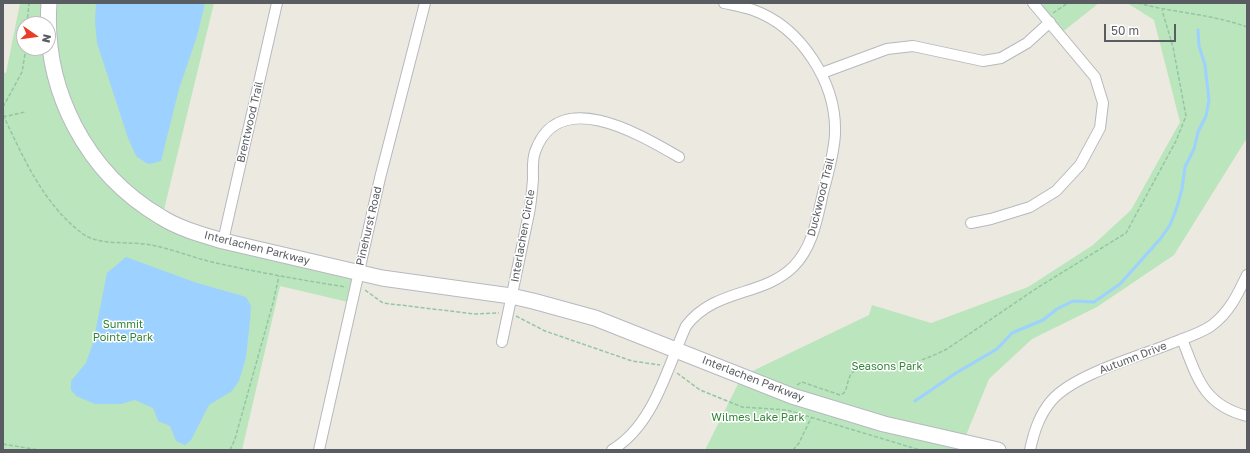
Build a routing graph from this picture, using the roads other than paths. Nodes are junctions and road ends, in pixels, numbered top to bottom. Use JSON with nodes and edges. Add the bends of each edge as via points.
{"nodes":[{"id":1,"x":49,"y":3,"type":"edge"},
{"id":2,"x":277,"y":3,"type":"edge"},
{"id":3,"x":425,"y":3,"type":"edge"},
{"id":4,"x":724,"y":3,"type":"edge"},
{"id":5,"x":1033,"y":3,"type":"edge"},
{"id":6,"x":1048,"y":20,"type":"junction"},
{"id":7,"x":822,"y":73,"type":"junction"},
{"id":8,"x":679,"y":157,"type":"dead end"},
{"id":9,"x":971,"y":223,"type":"dead end"},
{"id":10,"x":224,"y":241,"type":"junction"},
{"id":11,"x":358,"y":272,"type":"junction"},
{"id":12,"x":1247,"y":275,"type":"edge"},
{"id":13,"x":511,"y":296,"type":"junction"},
{"id":14,"x":1182,"y":339,"type":"junction"},
{"id":15,"x":502,"y":342,"type":"dead end"},
{"id":16,"x":676,"y":349,"type":"junction"},
{"id":17,"x":1247,"y":416,"type":"edge"},
{"id":18,"x":319,"y":450,"type":"edge"},
{"id":19,"x":612,"y":450,"type":"edge"},
{"id":20,"x":998,"y":450,"type":"edge"},
{"id":21,"x":1030,"y":450,"type":"edge"}],
"edges":[{"from":1,"to":10,"type":"street","name":"Interlachen Parkway","via":[[50,46],[61,98],[71,121],[95,159],[122,190],[162,218],[204,236]]},
{"from":2,"to":10,"type":"street","name":"Brentwood Trail"},
{"from":3,"to":11,"type":"street","name":"Pinehurst Road"},
{"from":4,"to":7,"type":"street","name":"Duckwood Trail","via":[[754,10],[786,29]]},
{"from":5,"to":6,"type":"street"},
{"from":6,"to":7,"type":"street","via":[[1027,43],[1001,58],[983,61],[913,46],[887,49]]},
{"from":6,"to":9,"type":"street","via":[[1095,77],[1103,103],[1100,128],[1080,165],[1056,191],[1030,207]]},
{"from":7,"to":16,"type":"street","name":"Duckwood Trail","via":[[834,116],[835,133],[832,156],[811,240],[793,267],[782,276],[716,302],[695,315],[686,326]]},
{"from":8,"to":13,"type":"street","name":"Interlachen Circle","via":[[639,134],[596,120],[571,119],[558,123],[547,131],[534,154],[531,200]]},
{"from":10,"to":11,"type":"street","name":"Interlachen Parkway"},
{"from":11,"to":13,"type":"street","name":"Interlachen Parkway","via":[[382,278]]},
{"from":11,"to":18,"type":"street","name":"Pinehurst Road","via":[[351,288]]},
{"from":12,"to":14,"type":"street","name":"Autumn Drive","via":[[1237,297],[1222,316],[1211,326]]},
{"from":13,"to":15,"type":"street"},
{"from":13,"to":16,"type":"street","name":"Interlachen Parkway","via":[[595,318]]},
{"from":14,"to":17,"type":"street","via":[[1201,386],[1208,396],[1229,410]]},
{"from":14,"to":21,"type":"street","name":"Autumn Drive","via":[[1087,376],[1063,390],[1042,414]]},
{"from":16,"to":19,"type":"street","name":"Duckwood Trail","via":[[657,395],[642,421]]},
{"from":16,"to":20,"type":"street","name":"Interlachen Parkway","via":[[792,396],[884,424]]}]}
